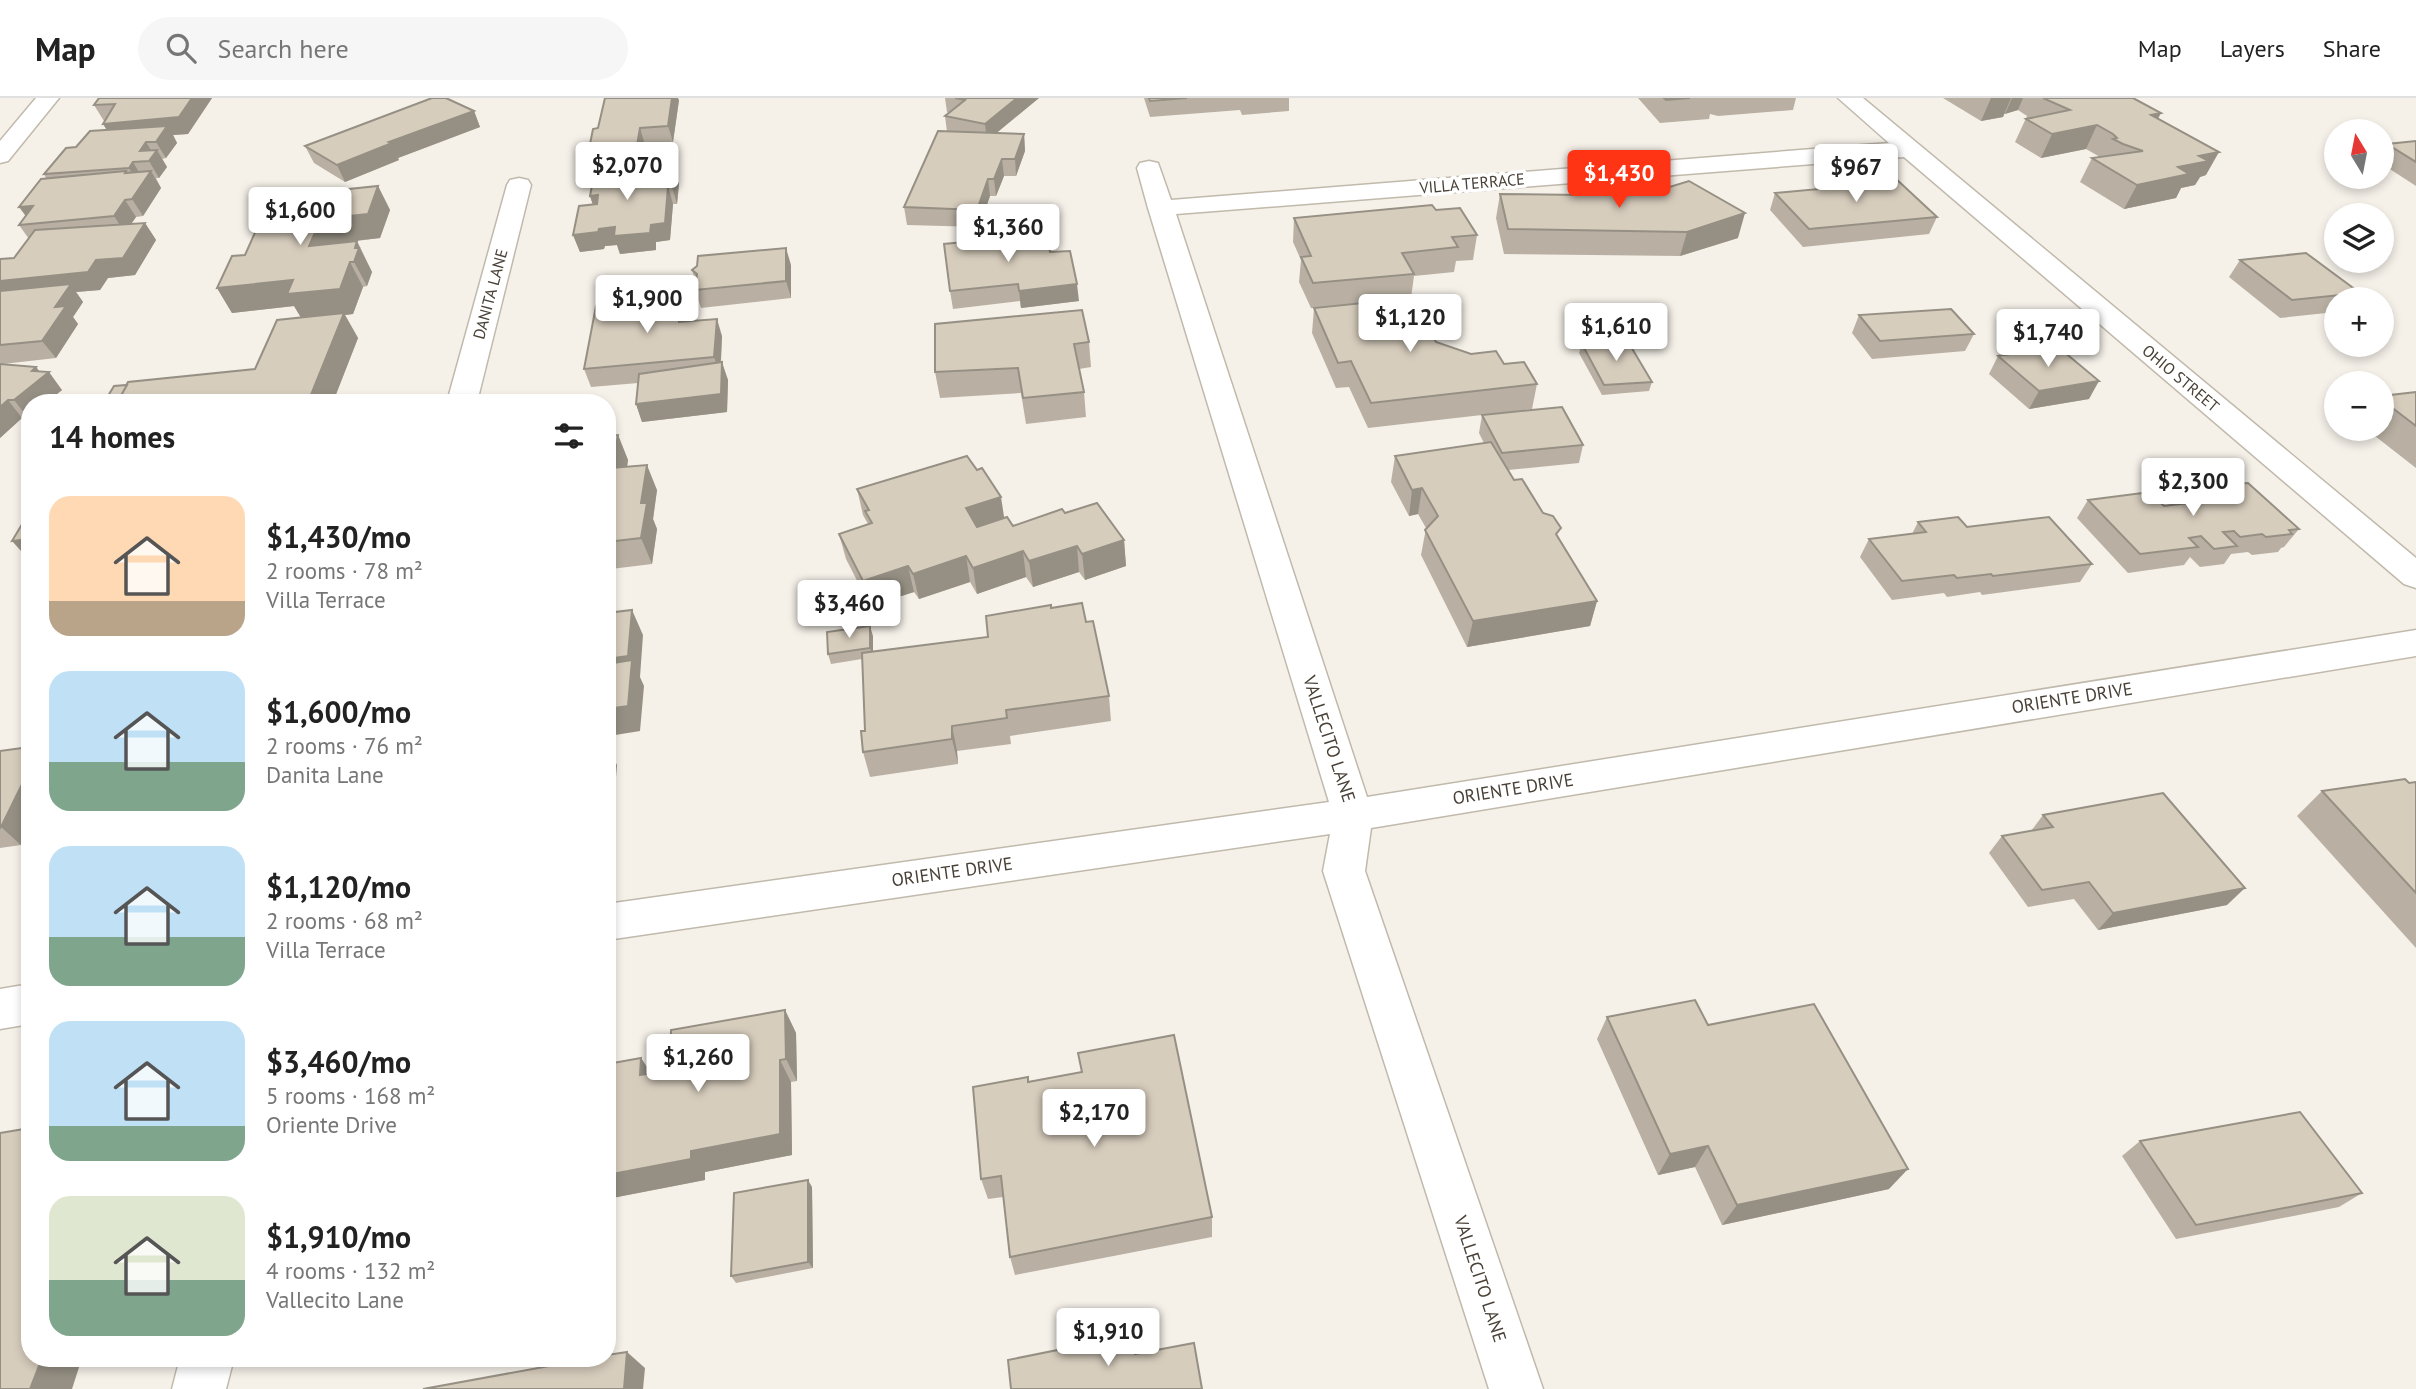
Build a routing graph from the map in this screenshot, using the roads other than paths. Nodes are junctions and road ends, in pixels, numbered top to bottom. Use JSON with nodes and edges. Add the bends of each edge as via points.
{"nodes":[{"id":1,"x":48,"y":98,"type":"edge"},
{"id":2,"x":1849,"y":98,"type":"edge"},
{"id":3,"x":1909,"y":149,"type":"junction"},
{"id":4,"x":0,"y":156,"type":"edge"},
{"id":5,"x":1149,"y":168,"type":"dead end"},
{"id":6,"x":519,"y":185,"type":"dead end"},
{"id":7,"x":1161,"y":208,"type":"junction"},
{"id":8,"x":464,"y":394,"type":"edge"},
{"id":9,"x":2416,"y":576,"type":"edge"},
{"id":10,"x":2416,"y":643,"type":"edge"},
{"id":11,"x":1353,"y":814,"type":"junction"},
{"id":12,"x":616,"y":921,"type":"edge"},
{"id":13,"x":21,"y":1006,"type":"edge"},
{"id":14,"x":0,"y":1009,"type":"edge"},
{"id":15,"x":205,"y":1367,"type":"edge"},
{"id":16,"x":199,"y":1389,"type":"edge"},
{"id":17,"x":1516,"y":1389,"type":"edge"}],
"edges":[{"from":1,"to":4,"type":"street"},
{"from":2,"to":3,"type":"street","name":"OHIO STREET"},
{"from":3,"to":7,"type":"street","name":"VILLA TERRACE"},
{"from":3,"to":9,"type":"street","name":"OHIO STREET"},
{"from":5,"to":7,"type":"street","name":"VALLECITO LANE"},
{"from":6,"to":8,"type":"street","name":"DANITA LANE"},
{"from":7,"to":11,"type":"street","name":"VALLECITO LANE"},
{"from":10,"to":11,"type":"street","name":"ORIENTE DRIVE"},
{"from":11,"to":12,"type":"street","name":"ORIENTE DRIVE"},
{"from":11,"to":17,"type":"street","name":"VALLECITO LANE","via":[[1344,871]]},
{"from":13,"to":14,"type":"street"},
{"from":15,"to":16,"type":"street"}]}
